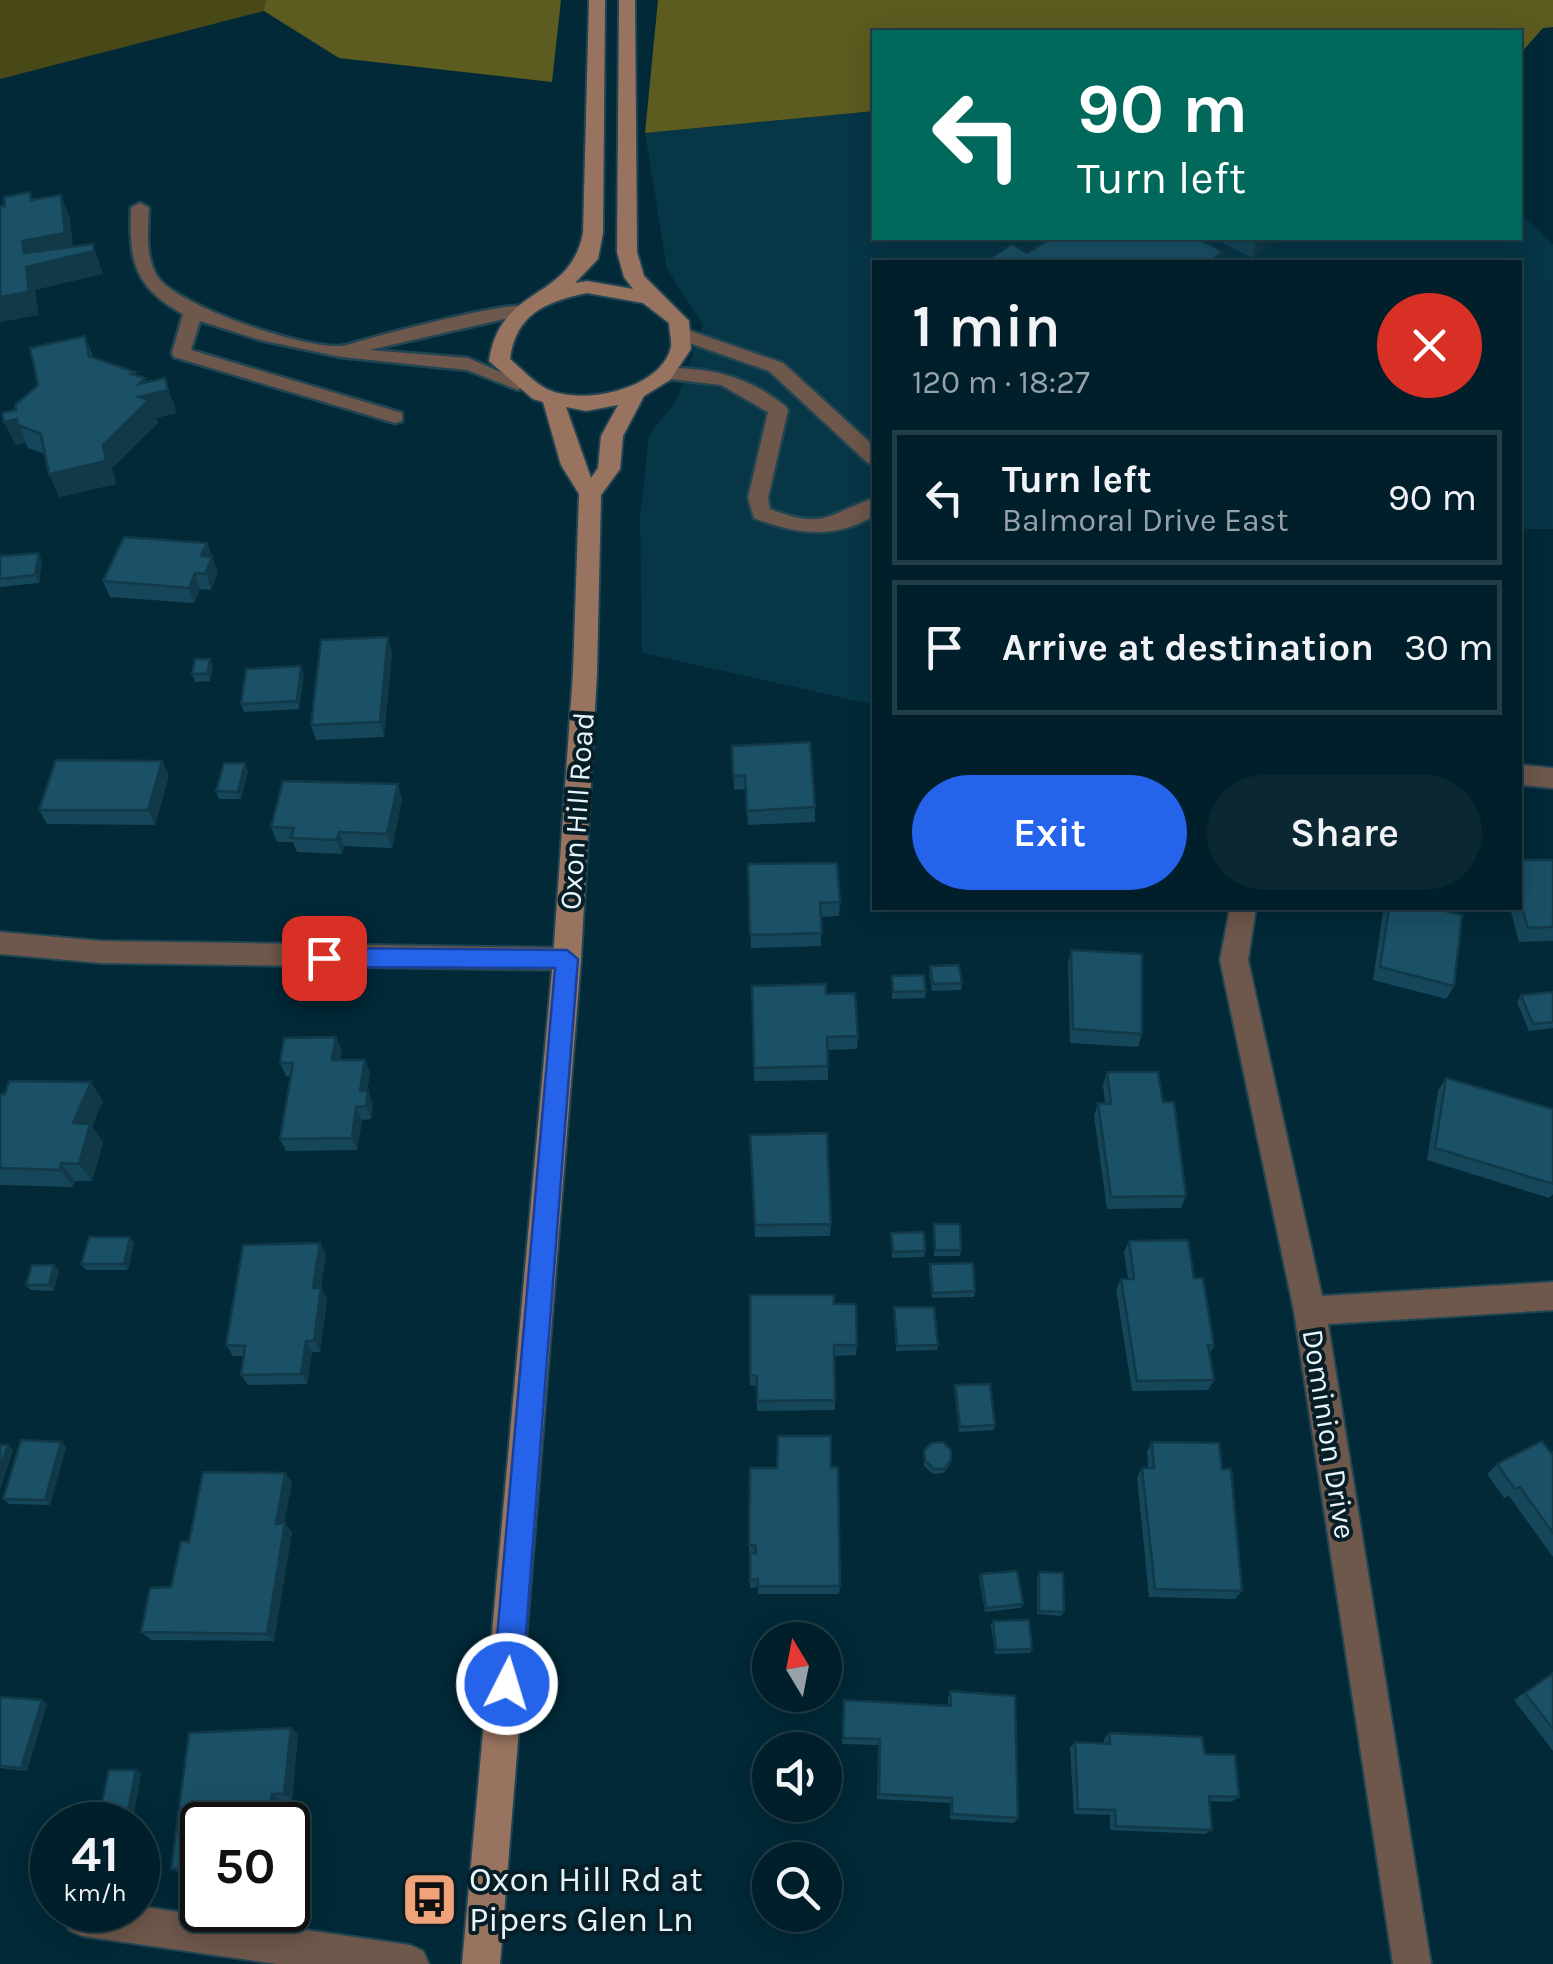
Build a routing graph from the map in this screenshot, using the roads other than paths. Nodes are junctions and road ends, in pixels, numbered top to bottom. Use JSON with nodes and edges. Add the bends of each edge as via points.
{"nodes":[{"id":1,"x":597,"y":0,"type":"edge"},
{"id":2,"x":627,"y":0,"type":"edge"},
{"id":3,"x":140,"y":208,"type":"dead end"},
{"id":4,"x":554,"y":293,"type":"junction"},
{"id":5,"x":650,"y":298,"type":"junction"},
{"id":6,"x":520,"y":310,"type":"junction"},
{"id":7,"x":193,"y":312,"type":"junction"},
{"id":8,"x":685,"y":335,"type":"junction"},
{"id":9,"x":346,"y":350,"type":"junction"},
{"id":10,"x":668,"y":374,"type":"junction"},
{"id":11,"x":518,"y":384,"type":"junction"},
{"id":12,"x":634,"y":395,"type":"junction"},
{"id":13,"x":553,"y":400,"type":"junction"},
{"id":14,"x":395,"y":418,"type":"dead end"},
{"id":15,"x":872,"y":455,"type":"edge"},
{"id":16,"x":590,"y":494,"type":"junction"},
{"id":17,"x":872,"y":507,"type":"edge"},
{"id":18,"x":1522,"y":775,"type":"edge"},
{"id":19,"x":1553,"y":778,"type":"edge"},
{"id":20,"x":1243,"y":910,"type":"edge"},
{"id":21,"x":0,"y":943,"type":"edge"},
{"id":22,"x":567,"y":959,"type":"junction"},
{"id":23,"x":1553,"y":1296,"type":"edge"},
{"id":24,"x":1310,"y":1311,"type":"junction"},
{"id":25,"x":160,"y":1928,"type":"edge"},
{"id":26,"x":410,"y":1964,"type":"edge"},
{"id":27,"x":481,"y":1964,"type":"edge"},
{"id":28,"x":1412,"y":1964,"type":"edge"}],
"edges":[{"from":1,"to":4,"type":"main road","via":[[593,233],[588,259]]},
{"from":2,"to":5,"type":"main road","via":[[627,252]]},
{"from":3,"to":7,"type":"lane","via":[[142,260],[152,284]]},
{"from":4,"to":5,"type":"main road","via":[[587,287]]},
{"from":4,"to":6,"type":"main road"},
{"from":5,"to":8,"type":"main road","via":[[674,314]]},
{"from":6,"to":9,"type":"lane"},
{"from":6,"to":11,"type":"main road","via":[[500,334],[499,361]]},
{"from":7,"to":9,"type":"lane","via":[[243,331]]},
{"from":7,"to":14,"type":"lane","via":[[181,353]]},
{"from":8,"to":10,"type":"main road","via":[[681,358]]},
{"from":8,"to":15,"type":"lane","via":[[776,367]]},
{"from":9,"to":11,"type":"lane","via":[[471,364]]},
{"from":10,"to":12,"type":"main road"},
{"from":10,"to":17,"type":"lane","via":[[726,377],[750,386],[778,410],[758,498],[761,513],[792,527],[825,528]]},
{"from":11,"to":13,"type":"main road"},
{"from":12,"to":13,"type":"main road","via":[[597,403]]},
{"from":12,"to":16,"type":"main road","name":"Oxon Hill Road","via":[[612,436],[609,469]]},
{"from":13,"to":16,"type":"main road","name":"Oxon Hill Road","via":[[572,465]]},
{"from":16,"to":22,"type":"main road","name":"Oxon Hill Road"},
{"from":18,"to":19,"type":"street"},
{"from":20,"to":24,"type":"street","name":"Dominion Drive","via":[[1234,960]]},
{"from":21,"to":22,"type":"street","via":[[122,952]]},
{"from":22,"to":27,"type":"main road","name":"Oxon Hill Road"},
{"from":23,"to":24,"type":"street"},
{"from":24,"to":28,"type":"street","name":"Dominion Drive"},
{"from":25,"to":26,"type":"street"}]}
